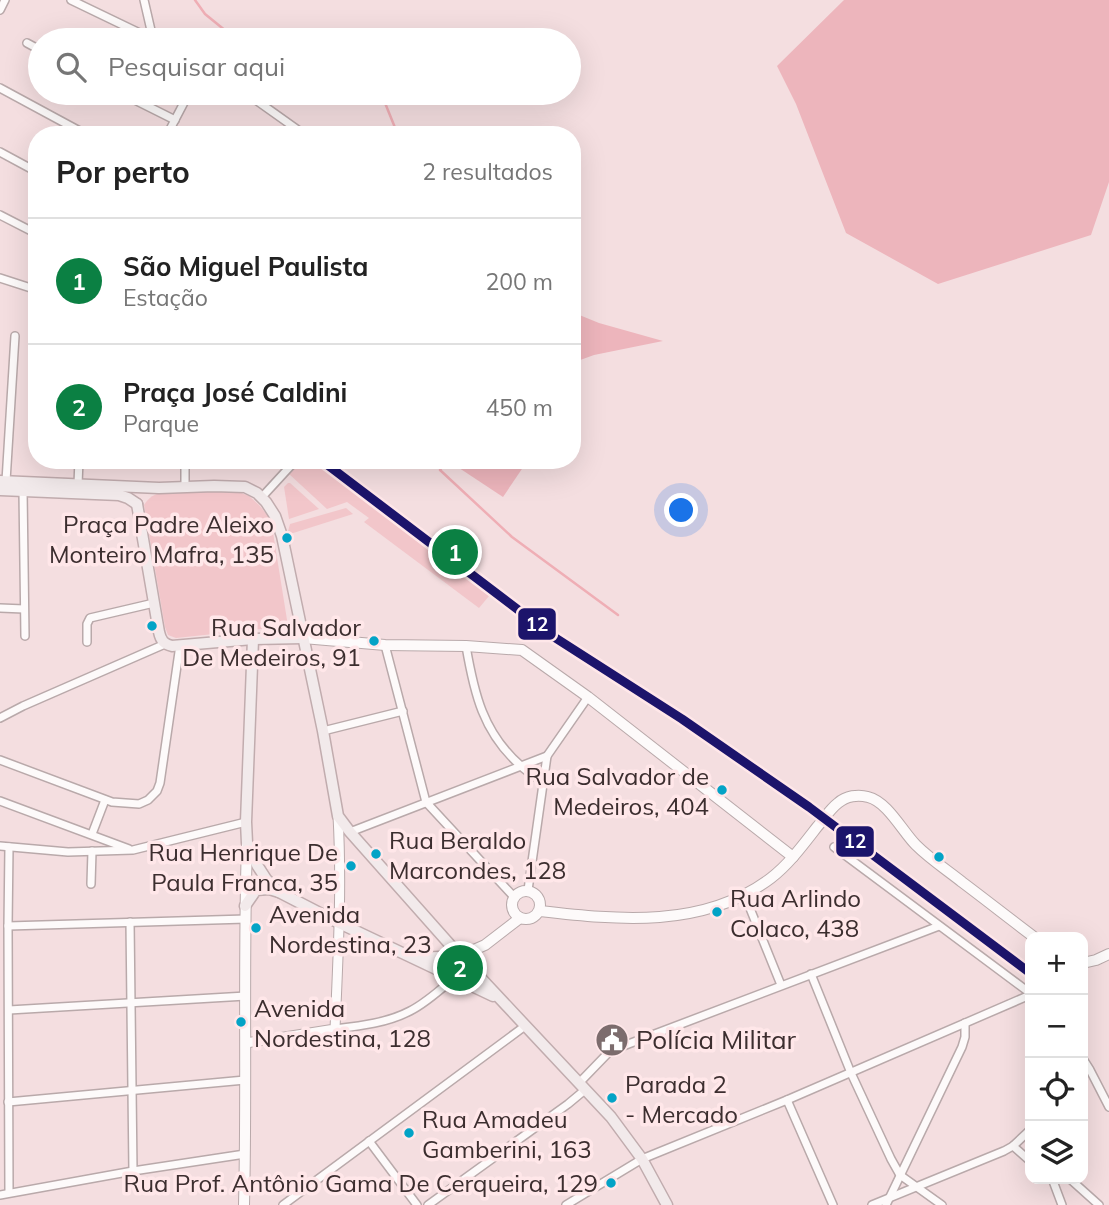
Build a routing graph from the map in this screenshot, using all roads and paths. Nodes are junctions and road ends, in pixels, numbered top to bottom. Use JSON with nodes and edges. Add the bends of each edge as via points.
{"nodes":[{"id":1,"x":5,"y":0,"type":"edge"},
{"id":2,"x":71,"y":0,"type":"edge"},
{"id":3,"x":144,"y":0,"type":"edge"},
{"id":4,"x":0,"y":8,"type":"edge"},
{"id":5,"x":129,"y":28,"type":"edge"},
{"id":6,"x":151,"y":28,"type":"edge"},
{"id":7,"x":0,"y":88,"type":"edge"},
{"id":8,"x":28,"y":103,"type":"edge"},
{"id":9,"x":31,"y":105,"type":"edge"},
{"id":10,"x":145,"y":105,"type":"edge"},
{"id":11,"x":183,"y":105,"type":"edge"},
{"id":12,"x":263,"y":105,"type":"edge"},
{"id":13,"x":175,"y":120,"type":"junction"},
{"id":14,"x":70,"y":126,"type":"edge"},
{"id":15,"x":172,"y":126,"type":"edge"},
{"id":16,"x":292,"y":126,"type":"edge"},
{"id":17,"x":0,"y":152,"type":"edge"},
{"id":18,"x":28,"y":167,"type":"edge"},
{"id":19,"x":0,"y":215,"type":"edge"},
{"id":20,"x":28,"y":229,"type":"edge"},
{"id":21,"x":0,"y":278,"type":"edge"},
{"id":22,"x":28,"y":287,"type":"edge"},
{"id":23,"x":15,"y":336,"type":"dead end"},
{"id":24,"x":79,"y":469,"type":"edge"},
{"id":25,"x":185,"y":469,"type":"edge"},
{"id":26,"x":288,"y":469,"type":"edge"},
{"id":27,"x":2,"y":484,"type":"edge"},
{"id":28,"x":78,"y":484,"type":"junction"},
{"id":29,"x":185,"y":487,"type":"junction"},
{"id":30,"x":159,"y":488,"type":"junction"},
{"id":31,"x":23,"y":491,"type":"junction"},
{"id":32,"x":262,"y":497,"type":"junction"},
{"id":33,"x":137,"y":504,"type":"junction"},
{"id":34,"x":154,"y":603,"type":"junction"},
{"id":35,"x":0,"y":608,"type":"edge"},
{"id":36,"x":24,"y":609,"type":"junction"},
{"id":37,"x":25,"y":636,"type":"dead end"},
{"id":38,"x":303,"y":638,"type":"junction"},
{"id":39,"x":253,"y":639,"type":"junction"},
{"id":40,"x":87,"y":642,"type":"dead end"},
{"id":41,"x":165,"y":644,"type":"junction"},
{"id":42,"x":180,"y":645,"type":"junction"},
{"id":43,"x":385,"y":645,"type":"junction"},
{"id":44,"x":466,"y":646,"type":"junction"},
{"id":45,"x":588,"y":697,"type":"junction"},
{"id":46,"x":403,"y":711,"type":"junction"},
{"id":47,"x":0,"y":718,"type":"edge"},
{"id":48,"x":323,"y":732,"type":"junction"},
{"id":49,"x":547,"y":756,"type":"junction"},
{"id":50,"x":0,"y":760,"type":"edge"},
{"id":51,"x":520,"y":766,"type":"junction"},
{"id":52,"x":543,"y":782,"type":"junction"},
{"id":53,"x":105,"y":800,"type":"junction"},
{"id":54,"x":0,"y":801,"type":"edge"},
{"id":55,"x":426,"y":802,"type":"junction"},
{"id":56,"x":338,"y":816,"type":"junction"},
{"id":57,"x":246,"y":822,"type":"junction"},
{"id":58,"x":349,"y":832,"type":"junction"},
{"id":59,"x":92,"y":834,"type":"junction"},
{"id":60,"x":247,"y":843,"type":"junction"},
{"id":61,"x":0,"y":846,"type":"edge"},
{"id":62,"x":9,"y":847,"type":"junction"},
{"id":63,"x":834,"y":847,"type":"dead end"},
{"id":64,"x":133,"y":850,"type":"junction"},
{"id":65,"x":92,"y":851,"type":"junction"},
{"id":66,"x":793,"y":857,"type":"junction"},
{"id":67,"x":91,"y":884,"type":"dead end"},
{"id":68,"x":528,"y":890,"type":"junction"},
{"id":69,"x":279,"y":892,"type":"junction"},
{"id":70,"x":745,"y":896,"type":"junction"},
{"id":71,"x":514,"y":897,"type":"junction"},
{"id":72,"x":245,"y":906,"type":"junction"},
{"id":73,"x":540,"y":911,"type":"junction"},
{"id":74,"x":520,"y":918,"type":"junction"},
{"id":75,"x":246,"y":919,"type":"junction"},
{"id":76,"x":130,"y":922,"type":"junction"},
{"id":77,"x":339,"y":923,"type":"junction"},
{"id":78,"x":8,"y":926,"type":"junction"},
{"id":79,"x":939,"y":926,"type":"junction"},
{"id":80,"x":1028,"y":932,"type":"edge"},
{"id":81,"x":1109,"y":954,"type":"edge"},
{"id":82,"x":460,"y":956,"type":"junction"},
{"id":83,"x":415,"y":958,"type":"junction"},
{"id":84,"x":1088,"y":962,"type":"edge"},
{"id":85,"x":811,"y":974,"type":"junction"},
{"id":86,"x":454,"y":978,"type":"junction"},
{"id":87,"x":781,"y":985,"type":"junction"},
{"id":88,"x":1025,"y":990,"type":"edge"},
{"id":89,"x":1028,"y":995,"type":"edge"},
{"id":90,"x":246,"y":996,"type":"junction"},
{"id":91,"x":499,"y":999,"type":"junction"},
{"id":92,"x":130,"y":1004,"type":"junction"},
{"id":93,"x":9,"y":1010,"type":"junction"},
{"id":94,"x":965,"y":1023,"type":"junction"},
{"id":95,"x":525,"y":1026,"type":"junction"},
{"id":96,"x":335,"y":1029,"type":"junction"},
{"id":97,"x":246,"y":1043,"type":"junction"},
{"id":98,"x":1088,"y":1067,"type":"edge"},
{"id":99,"x":1090,"y":1070,"type":"joint"},
{"id":100,"x":851,"y":1073,"type":"junction"},
{"id":101,"x":245,"y":1080,"type":"junction"},
{"id":102,"x":583,"y":1085,"type":"junction"},
{"id":103,"x":132,"y":1091,"type":"junction"},
{"id":104,"x":787,"y":1100,"type":"junction"},
{"id":105,"x":8,"y":1102,"type":"junction"},
{"id":106,"x":1109,"y":1107,"type":"edge"},
{"id":107,"x":1025,"y":1137,"type":"edge"},
{"id":108,"x":369,"y":1141,"type":"junction"},
{"id":109,"x":1013,"y":1146,"type":"junction"},
{"id":110,"x":245,"y":1154,"type":"junction"},
{"id":111,"x":1025,"y":1157,"type":"edge"},
{"id":112,"x":642,"y":1159,"type":"junction"},
{"id":113,"x":133,"y":1171,"type":"junction"},
{"id":114,"x":900,"y":1175,"type":"junction"},
{"id":115,"x":1054,"y":1184,"type":"edge"},
{"id":116,"x":1075,"y":1184,"type":"edge"},
{"id":117,"x":915,"y":1186,"type":"junction"},
{"id":118,"x":9,"y":1192,"type":"junction"},
{"id":119,"x":0,"y":1195,"type":"edge"},
{"id":120,"x":887,"y":1201,"type":"edge"},
{"id":121,"x":244,"y":1205,"type":"edge"},
{"id":122,"x":283,"y":1205,"type":"edge"},
{"id":123,"x":417,"y":1205,"type":"edge"},
{"id":124,"x":428,"y":1205,"type":"edge"},
{"id":125,"x":566,"y":1205,"type":"edge"},
{"id":126,"x":667,"y":1205,"type":"edge"},
{"id":127,"x":833,"y":1205,"type":"edge"},
{"id":128,"x":872,"y":1205,"type":"edge"},
{"id":129,"x":942,"y":1205,"type":"edge"},
{"id":130,"x":1062,"y":1205,"type":"edge"},
{"id":131,"x":1098,"y":1205,"type":"edge"}],
"edges":[{"from":1,"to":4,"type":"street"},
{"from":2,"to":5,"type":"street"},
{"from":3,"to":6,"type":"street"},
{"from":7,"to":8,"type":"street"},
{"from":9,"to":14,"type":"street"},
{"from":10,"to":13,"type":"street"},
{"from":11,"to":13,"type":"street"},
{"from":12,"to":16,"type":"street"},
{"from":13,"to":15,"type":"street"},
{"from":17,"to":18,"type":"street"},
{"from":19,"to":20,"type":"street"},
{"from":21,"to":22,"type":"street"},
{"from":23,"to":27,"type":"street"},
{"from":24,"to":28,"type":"street"},
{"from":25,"to":29,"type":"street"},
{"from":26,"to":32,"type":"street"},
{"from":27,"to":28,"type":"main road"},
{"from":27,"to":31,"type":"main road"},
{"from":28,"to":30,"type":"main road"},
{"from":29,"to":30,"type":"main road"},
{"from":29,"to":32,"type":"main road","via":[[245,487]]},
{"from":30,"to":33,"type":"main road","via":[[145,492]]},
{"from":31,"to":33,"type":"main road","via":[[119,495]]},
{"from":31,"to":36,"type":"street"},
{"from":32,"to":38,"type":"main road","via":[[282,536]]},
{"from":33,"to":34,"type":"main road"},
{"from":34,"to":40,"type":"street","via":[[90,618]]},
{"from":34,"to":41,"type":"main road"},
{"from":35,"to":36,"type":"street"},
{"from":36,"to":37,"type":"street"},
{"from":38,"to":39,"type":"main road"},
{"from":38,"to":43,"type":"main road"},
{"from":38,"to":48,"type":"main road"},
{"from":39,"to":42,"type":"main road"},
{"from":39,"to":57,"type":"main road"},
{"from":41,"to":42,"type":"main road"},
{"from":41,"to":47,"type":"street"},
{"from":42,"to":53,"type":"street","via":[[157,791],[139,804]]},
{"from":43,"to":44,"type":"main road"},
{"from":43,"to":46,"type":"street"},
{"from":44,"to":45,"type":"main road","via":[[522,650]]},
{"from":44,"to":51,"type":"street","via":[[483,716]]},
{"from":45,"to":49,"type":"street"},
{"from":45,"to":66,"type":"main road"},
{"from":46,"to":48,"type":"street"},
{"from":46,"to":55,"type":"street"},
{"from":48,"to":56,"type":"main road"},
{"from":49,"to":51,"type":"street"},
{"from":49,"to":52,"type":"street"},
{"from":50,"to":53,"type":"street"},
{"from":51,"to":52,"type":"street"},
{"from":51,"to":55,"type":"street"},
{"from":52,"to":68,"type":"street"},
{"from":53,"to":59,"type":"street"},
{"from":54,"to":59,"type":"street"},
{"from":55,"to":58,"type":"street"},
{"from":55,"to":71,"type":"street"},
{"from":56,"to":58,"type":"main road"},
{"from":56,"to":77,"type":"street"},
{"from":57,"to":60,"type":"main road"},
{"from":57,"to":64,"type":"street"},
{"from":58,"to":82,"type":"main road"},
{"from":59,"to":64,"type":"street"},
{"from":60,"to":69,"type":"main road","via":[[260,872]]},
{"from":60,"to":72,"type":"main road"},
{"from":61,"to":62,"type":"street"},
{"from":62,"to":65,"type":"street"},
{"from":62,"to":78,"type":"street"},
{"from":63,"to":79,"type":"street"},
{"from":64,"to":65,"type":"street"},
{"from":65,"to":67,"type":"street"},
{"from":66,"to":70,"type":"main road"},
{"from":66,"to":80,"type":"main road","via":[[837,803],[869,797],[879,802],[921,850]]},
{"from":68,"to":71,"type":"main road"},
{"from":68,"to":73,"type":"main road","via":[[539,897]]},
{"from":69,"to":72,"type":"main road","via":[[256,890]]},
{"from":69,"to":77,"type":"main road"},
{"from":70,"to":73,"type":"main road","via":[[669,917]]},
{"from":70,"to":87,"type":"street"},
{"from":71,"to":74,"type":"main road","via":[[512,909]]},
{"from":72,"to":75,"type":"main road"},
{"from":73,"to":74,"type":"main road","via":[[532,918]]},
{"from":74,"to":82,"type":"main road","via":[[485,945]]},
{"from":75,"to":76,"type":"street"},
{"from":75,"to":90,"type":"main road"},
{"from":76,"to":78,"type":"street"},
{"from":76,"to":92,"type":"street"},
{"from":77,"to":83,"type":"main road"},
{"from":77,"to":96,"type":"street"},
{"from":78,"to":93,"type":"street"},
{"from":79,"to":85,"type":"street"},
{"from":79,"to":88,"type":"street"},
{"from":81,"to":84,"type":"main road"},
{"from":82,"to":83,"type":"main road"},
{"from":82,"to":91,"type":"main road"},
{"from":83,"to":86,"type":"main road"},
{"from":85,"to":87,"type":"street"},
{"from":85,"to":100,"type":"street"},
{"from":86,"to":91,"type":"main road"},
{"from":86,"to":96,"type":"street","via":[[409,1012],[373,1024]]},
{"from":87,"to":102,"type":"street","via":[[610,1051]]},
{"from":89,"to":94,"type":"street"},
{"from":90,"to":92,"type":"street"},
{"from":90,"to":97,"type":"main road"},
{"from":91,"to":95,"type":"main road"},
{"from":92,"to":93,"type":"street"},
{"from":92,"to":103,"type":"street"},
{"from":93,"to":105,"type":"street"},
{"from":94,"to":100,"type":"street"},
{"from":94,"to":114,"type":"street","via":[[962,1047]]},
{"from":95,"to":102,"type":"main road"},
{"from":95,"to":108,"type":"street"},
{"from":96,"to":97,"type":"street"},
{"from":97,"to":101,"type":"main road"},
{"from":98,"to":99,"type":"street"},
{"from":99,"to":106,"type":"street"},
{"from":100,"to":104,"type":"street"},
{"from":100,"to":114,"type":"street"},
{"from":101,"to":103,"type":"street"},
{"from":101,"to":110,"type":"main road"},
{"from":102,"to":112,"type":"main road"},
{"from":102,"to":124,"type":"street","via":[[568,1104]]},
{"from":103,"to":105,"type":"street"},
{"from":103,"to":113,"type":"street"},
{"from":104,"to":112,"type":"street"},
{"from":104,"to":127,"type":"street"},
{"from":105,"to":118,"type":"street"},
{"from":107,"to":109,"type":"street"},
{"from":108,"to":122,"type":"street"},
{"from":108,"to":123,"type":"street"},
{"from":109,"to":111,"type":"street"},
{"from":109,"to":117,"type":"street"},
{"from":110,"to":113,"type":"street"},
{"from":110,"to":121,"type":"main road"},
{"from":112,"to":125,"type":"street"},
{"from":112,"to":126,"type":"main road"},
{"from":113,"to":118,"type":"street"},
{"from":114,"to":117,"type":"street"},
{"from":114,"to":120,"type":"street"},
{"from":115,"to":130,"type":"street"},
{"from":116,"to":131,"type":"street"},
{"from":117,"to":120,"type":"street"},
{"from":117,"to":129,"type":"street"},
{"from":118,"to":119,"type":"street"},
{"from":120,"to":128,"type":"street"}]}
